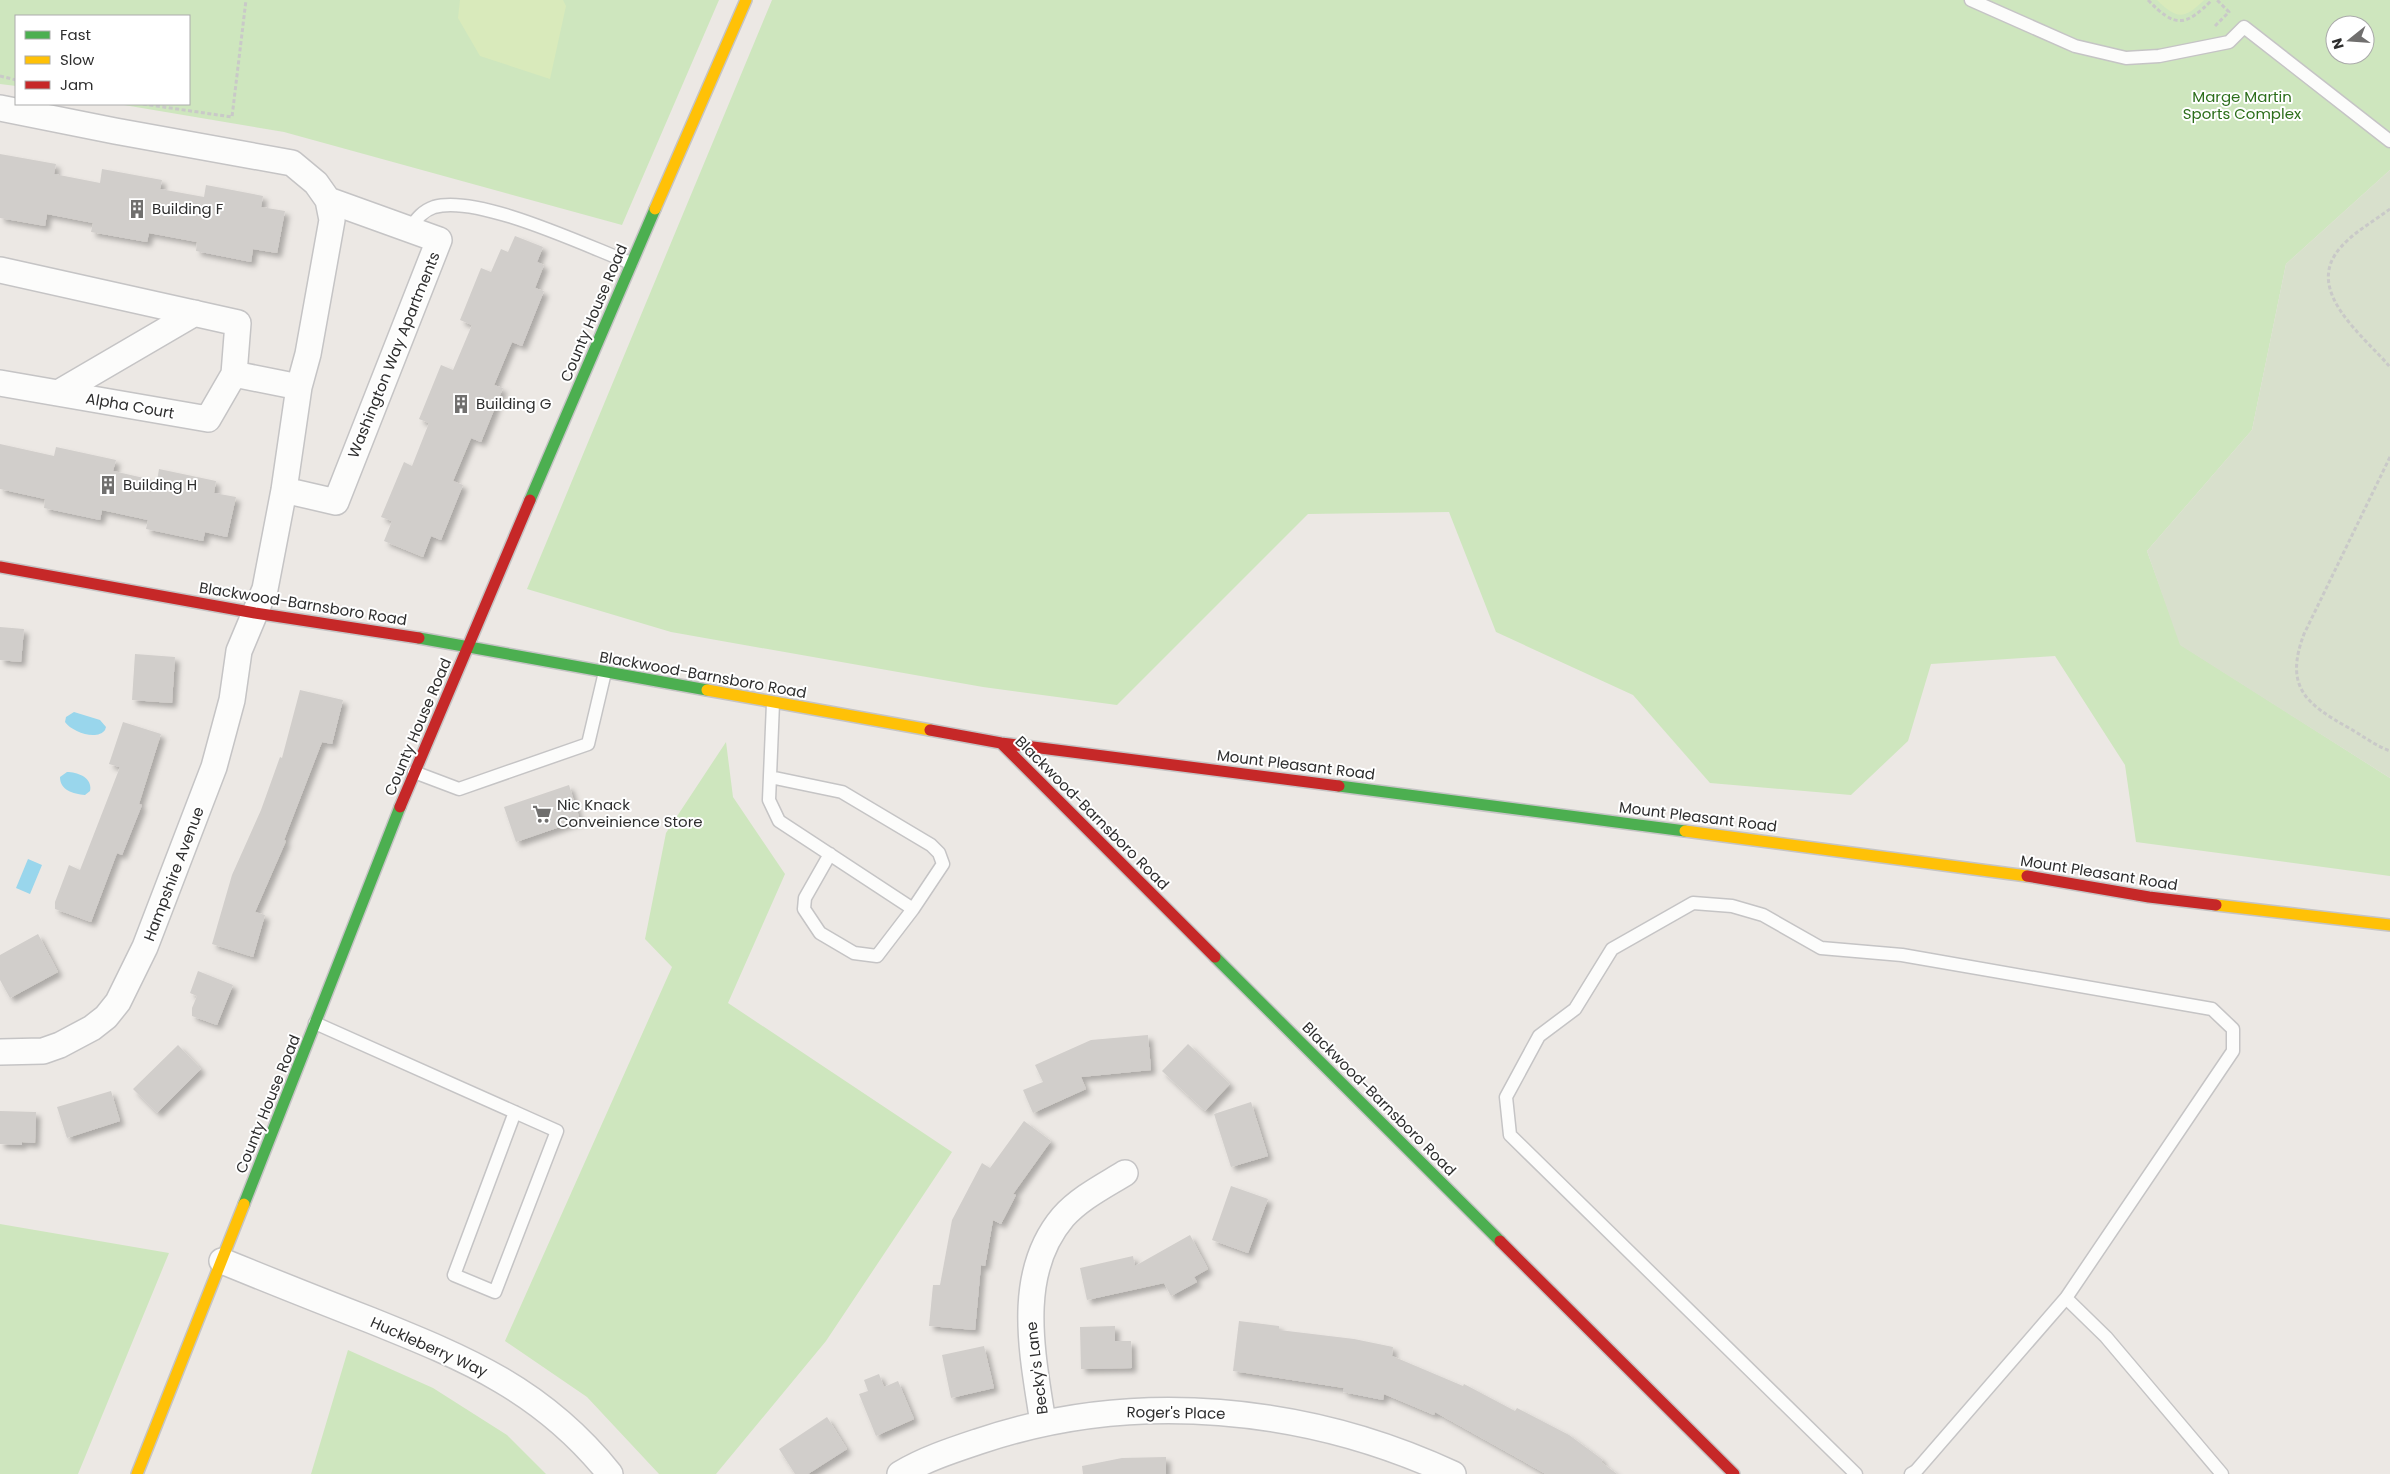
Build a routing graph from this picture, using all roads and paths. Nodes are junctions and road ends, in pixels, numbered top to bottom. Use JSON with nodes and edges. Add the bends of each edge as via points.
{"nodes":[{"id":1,"x":246,"y":0,"type":"edge"},
{"id":2,"x":746,"y":0,"type":"edge"},
{"id":3,"x":1971,"y":0,"type":"edge"},
{"id":4,"x":2148,"y":0,"type":"edge"},
{"id":5,"x":2212,"y":0,"type":"edge"},
{"id":6,"x":2217,"y":0,"type":"edge"},
{"id":7,"x":2210,"y":30,"type":"dead end"},
{"id":8,"x":0,"y":76,"type":"edge"},
{"id":9,"x":15,"y":80,"type":"edge"},
{"id":10,"x":150,"y":105,"type":"edge"},
{"id":11,"x":0,"y":108,"type":"edge"},
{"id":12,"x":2390,"y":141,"type":"edge"},
{"id":13,"x":328,"y":200,"type":"junction"},
{"id":14,"x":2390,"y":209,"type":"edge"},
{"id":15,"x":408,"y":230,"type":"junction"},
{"id":16,"x":631,"y":263,"type":"junction"},
{"id":17,"x":0,"y":270,"type":"edge"},
{"id":18,"x":195,"y":313,"type":"junction"},
{"id":19,"x":2390,"y":367,"type":"edge"},
{"id":20,"x":234,"y":374,"type":"junction"},
{"id":21,"x":0,"y":383,"type":"edge"},
{"id":22,"x":299,"y":387,"type":"junction"},
{"id":23,"x":58,"y":393,"type":"junction"},
{"id":24,"x":2390,"y":457,"type":"edge"},
{"id":25,"x":284,"y":490,"type":"junction"},
{"id":26,"x":0,"y":567,"type":"edge"},
{"id":27,"x":255,"y":613,"type":"junction"},
{"id":28,"x":468,"y":646,"type":"junction"},
{"id":29,"x":605,"y":672,"type":"junction"},
{"id":30,"x":773,"y":703,"type":"junction"},
{"id":31,"x":1001,"y":743,"type":"junction"},
{"id":32,"x":2390,"y":751,"type":"edge"},
{"id":33,"x":414,"y":772,"type":"junction"},
{"id":34,"x":770,"y":777,"type":"junction"},
{"id":35,"x":830,"y":854,"type":"junction"},
{"id":36,"x":913,"y":909,"type":"junction"},
{"id":37,"x":2390,"y":925,"type":"edge"},
{"id":38,"x":315,"y":1023,"type":"junction"},
{"id":39,"x":0,"y":1052,"type":"edge"},
{"id":40,"x":516,"y":1112,"type":"junction"},
{"id":41,"x":1125,"y":1173,"type":"dead end"},
{"id":42,"x":222,"y":1261,"type":"junction"},
{"id":43,"x":2066,"y":1298,"type":"junction"},
{"id":44,"x":1043,"y":1423,"type":"junction"},
{"id":45,"x":136,"y":1474,"type":"edge"},
{"id":46,"x":610,"y":1474,"type":"edge"},
{"id":47,"x":900,"y":1474,"type":"edge"},
{"id":48,"x":1453,"y":1474,"type":"edge"},
{"id":49,"x":1734,"y":1474,"type":"edge"},
{"id":50,"x":1856,"y":1474,"type":"edge"},
{"id":51,"x":1911,"y":1474,"type":"edge"},
{"id":52,"x":2222,"y":1474,"type":"edge"}],
"edges":[{"from":1,"to":10,"type":"path","via":[[232,117]]},
{"from":2,"to":16,"type":"main road","name":"County House Road"},
{"from":3,"to":12,"type":"lane","via":[[2075,46],[2126,58],[2159,56],[2229,42],[2244,27]]},
{"from":4,"to":5,"type":"path","via":[[2164,15],[2179,21],[2195,17]]},
{"from":6,"to":7,"type":"path","via":[[2229,12]]},
{"from":8,"to":9,"type":"path"},
{"from":11,"to":13,"type":"street","via":[[292,163],[316,183]]},
{"from":13,"to":15,"type":"street","name":"Washington Way Apartments"},
{"from":13,"to":22,"type":"street","via":[[332,220]]},
{"from":14,"to":19,"type":"path","via":[[2342,245],[2332,258],[2326,276],[2340,309]]},
{"from":15,"to":16,"type":"lane","via":[[422,212],[434,207],[472,206],[503,214]]},
{"from":15,"to":25,"type":"street","name":"Washington Way Apartments","via":[[439,240],[336,502]]},
{"from":16,"to":28,"type":"main road","name":"County House Road"},
{"from":17,"to":18,"type":"street"},
{"from":18,"to":20,"type":"street","via":[[238,323]]},
{"from":18,"to":23,"type":"street"},
{"from":20,"to":22,"type":"street"},
{"from":20,"to":23,"type":"street","name":"Alpha Court","via":[[208,419]]},
{"from":21,"to":23,"type":"street","name":"Alpha Court"},
{"from":22,"to":25,"type":"street"},
{"from":24,"to":32,"type":"path","via":[[2304,634],[2296,666],[2300,689],[2315,708]]},
{"from":25,"to":27,"type":"street","via":[[265,588]]},
{"from":26,"to":27,"type":"main road","name":"Blackwood-Barnsboro Road"},
{"from":27,"to":28,"type":"main road","name":"Blackwood-Barnsboro Road"},
{"from":27,"to":39,"type":"street","name":"Hampshire Avenue","via":[[239,651],[232,700],[208,786],[145,947],[118,1002],[92,1028],[60,1045],[43,1051]]},
{"from":28,"to":29,"type":"main road","name":"Blackwood-Barnsboro Road"},
{"from":28,"to":33,"type":"main road","name":"County House Road"},
{"from":29,"to":30,"type":"main road","name":"Blackwood-Barnsboro Road"},
{"from":29,"to":33,"type":"lane","via":[[588,744],[458,789]]},
{"from":30,"to":31,"type":"main road","name":"Blackwood-Barnsboro Road"},
{"from":30,"to":34,"type":"lane"},
{"from":31,"to":37,"type":"main road","name":"Mount Pleasant Road","via":[[2020,875],[2149,898]]},
{"from":31,"to":49,"type":"main road","name":"Blackwood-Barnsboro Road"},
{"from":33,"to":38,"type":"main road","name":"County House Road"},
{"from":34,"to":35,"type":"lane","via":[[768,800],[779,820]]},
{"from":34,"to":36,"type":"lane","via":[[842,792],[931,845],[939,853],[942,864]]},
{"from":35,"to":36,"type":"lane"},
{"from":35,"to":36,"type":"lane","via":[[805,898],[804,909],[820,933],[854,953],[877,956]]},
{"from":38,"to":40,"type":"lane"},
{"from":38,"to":42,"type":"main road","name":"County House Road"},
{"from":40,"to":40,"type":"lane","via":[[454,1275],[494,1292],[557,1131]]},
{"from":41,"to":44,"type":"street","name":"Becky's Lane","via":[[1086,1197],[1064,1216],[1051,1233],[1041,1255],[1030,1311],[1030,1329]]},
{"from":42,"to":45,"type":"main road","name":"County House Road"},
{"from":42,"to":46,"type":"street","name":"Huckleberry Way","via":[[431,1345],[493,1374],[569,1429]]},
{"from":43,"to":50,"type":"lane","via":[[2233,1051],[2233,1029],[2212,1009],[1902,955],[1821,948],[1762,915],[1732,906],[1693,903],[1612,948],[1575,1010],[1539,1036],[1506,1097],[1510,1135]]},
{"from":43,"to":51,"type":"lane"},
{"from":43,"to":52,"type":"lane","via":[[2106,1337]]},
{"from":44,"to":47,"type":"street","name":"Roger's Place","via":[[960,1447]]},
{"from":44,"to":48,"type":"street","name":"Roger's Place","via":[[1119,1413],[1178,1410],[1256,1416],[1350,1434]]}]}
